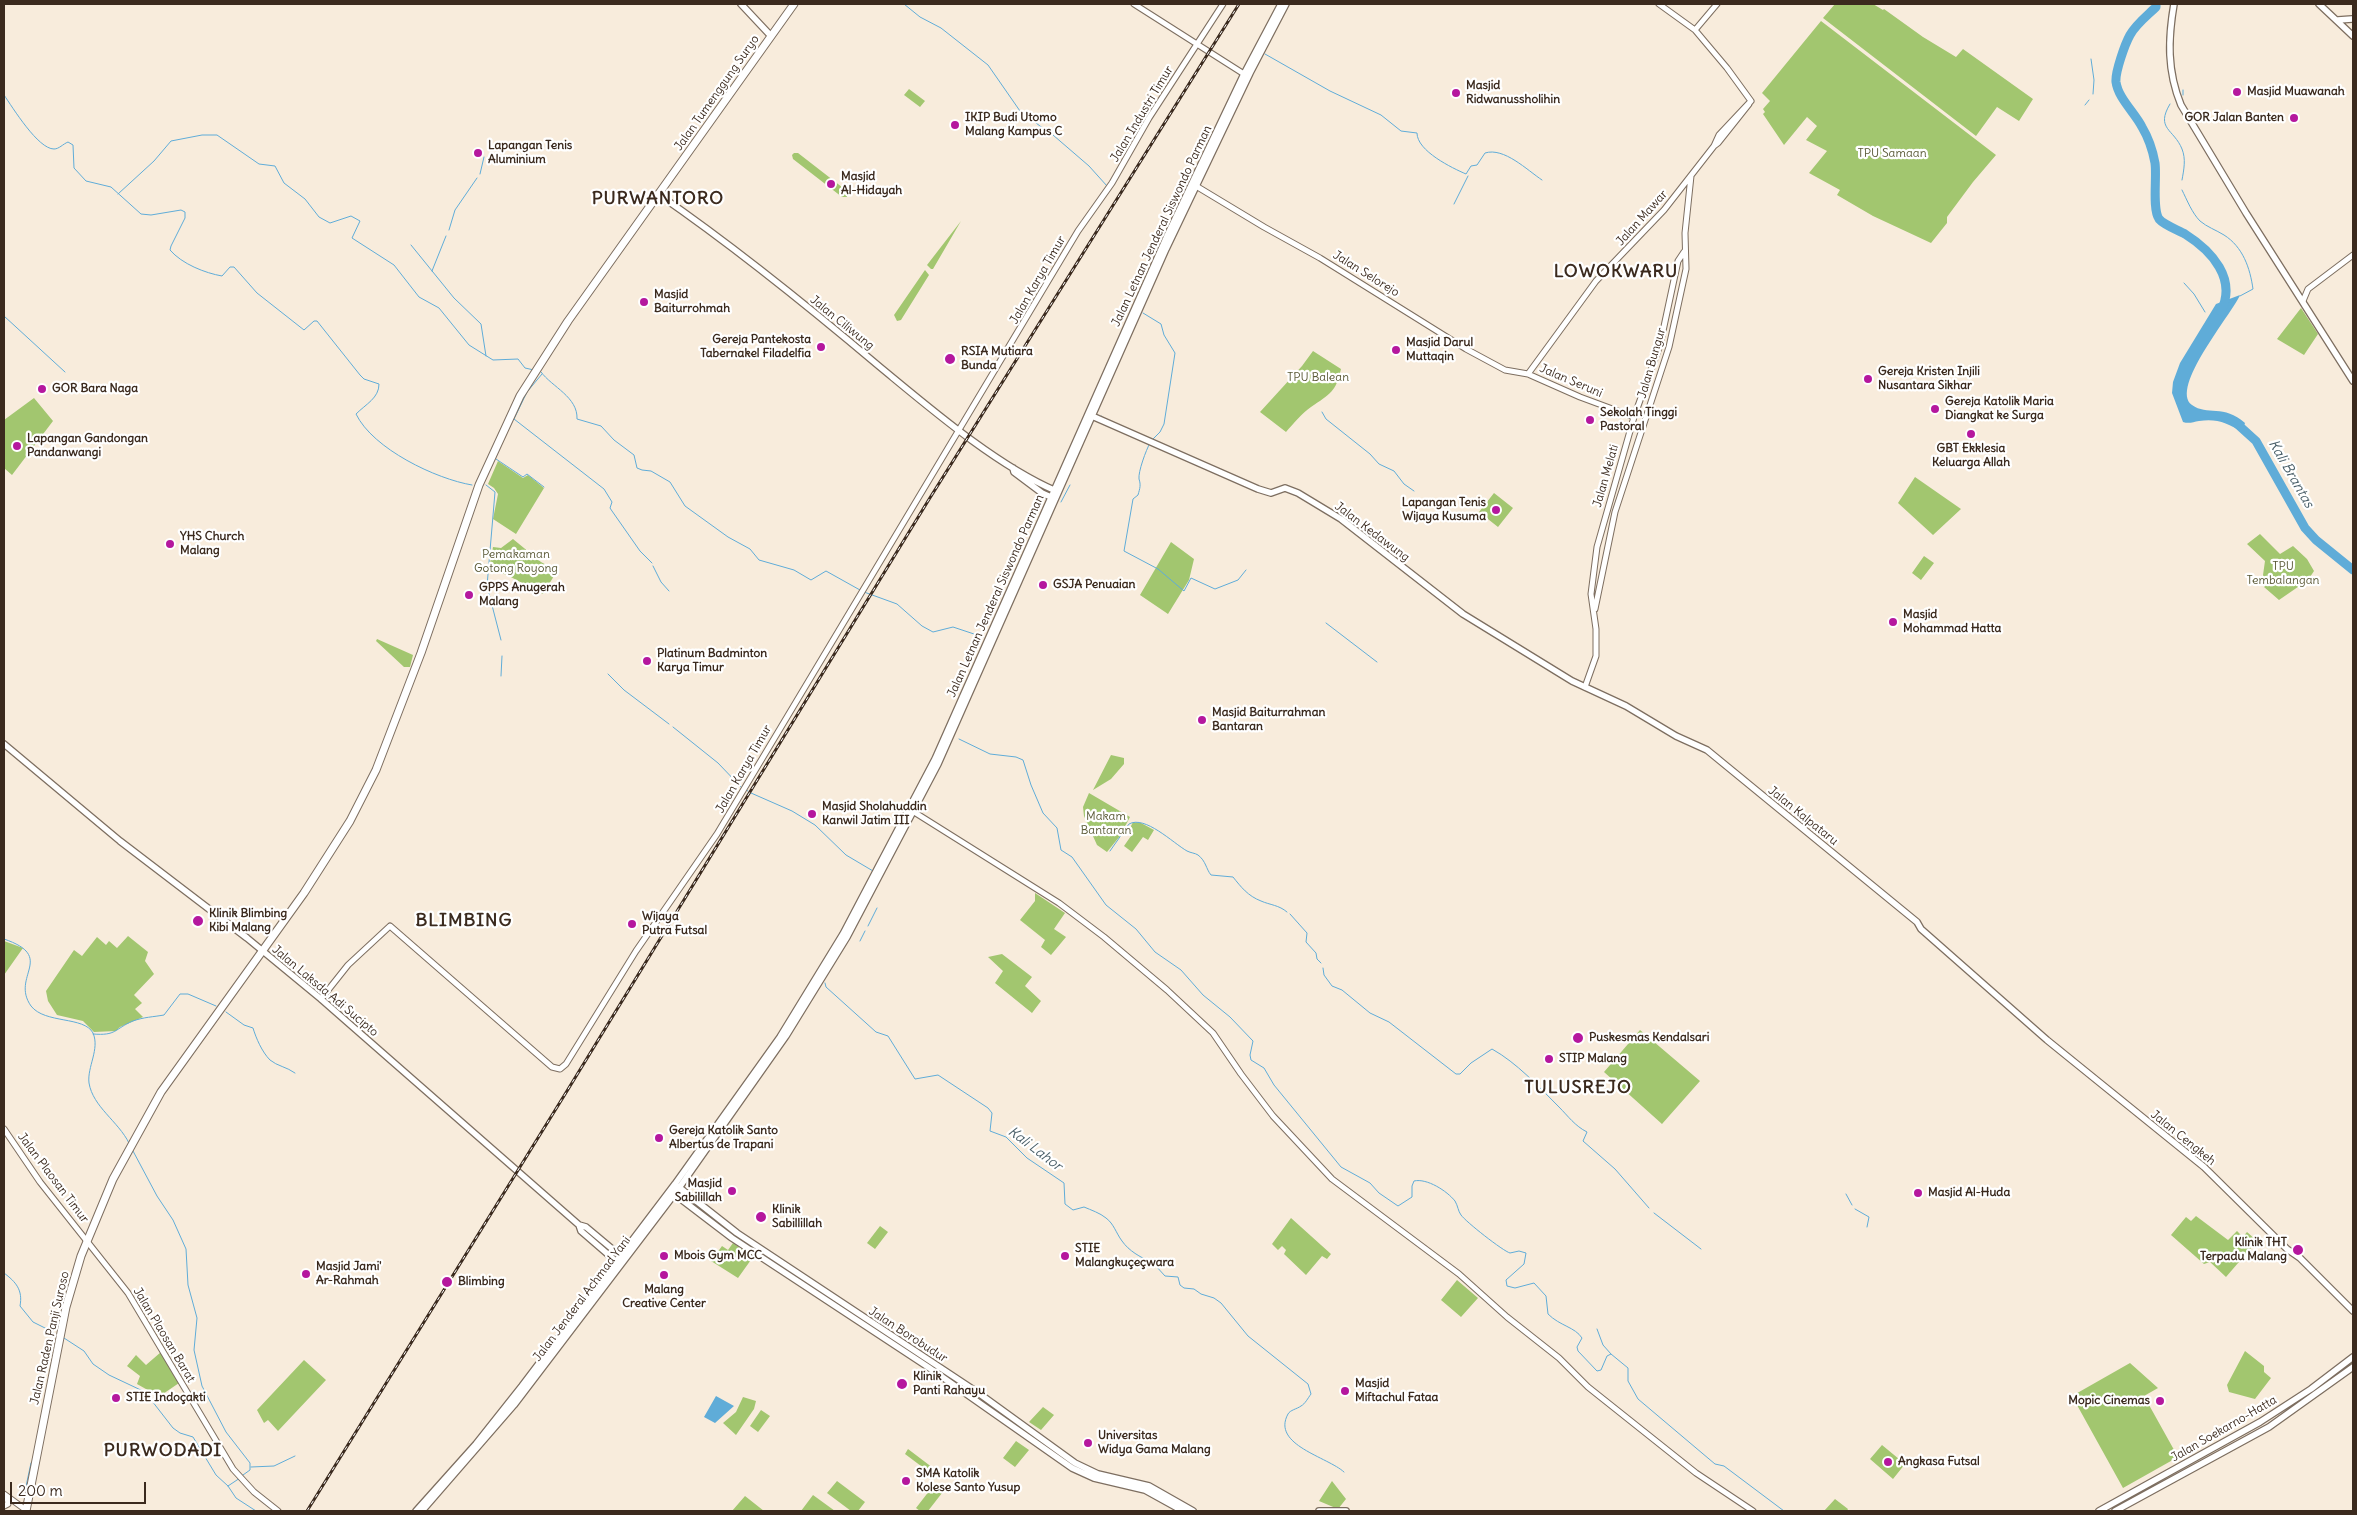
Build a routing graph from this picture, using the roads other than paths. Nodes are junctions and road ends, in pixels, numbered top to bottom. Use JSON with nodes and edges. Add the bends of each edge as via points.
{"nodes":[{"id":1,"x":741,"y":4,"type":"edge"},
{"id":2,"x":794,"y":4,"type":"edge"},
{"id":3,"x":1134,"y":4,"type":"edge"},
{"id":4,"x":1223,"y":4,"type":"edge"},
{"id":5,"x":1281,"y":4,"type":"edge"},
{"id":6,"x":1286,"y":4,"type":"edge"},
{"id":7,"x":1659,"y":4,"type":"edge"},
{"id":8,"x":1717,"y":4,"type":"edge"},
{"id":9,"x":2174,"y":4,"type":"edge"},
{"id":10,"x":2319,"y":4,"type":"edge"},
{"id":11,"x":2353,"y":11,"type":"edge"},
{"id":12,"x":2338,"y":20,"type":"junction"},
{"id":13,"x":2352,"y":20,"type":"edge"},
{"id":14,"x":1695,"y":30,"type":"junction"},
{"id":15,"x":771,"y":36,"type":"junction"},
{"id":16,"x":2353,"y":36,"type":"edge"},
{"id":17,"x":1197,"y":43,"type":"junction"},
{"id":18,"x":1247,"y":73,"type":"junction"},
{"id":19,"x":1215,"y":140,"type":"junction"},
{"id":20,"x":1691,"y":176,"type":"junction"},
{"id":21,"x":1196,"y":186,"type":"junction"},
{"id":22,"x":1107,"y":190,"type":"joint"},
{"id":23,"x":658,"y":194,"type":"junction"},
{"id":24,"x":1684,"y":252,"type":"junction"},
{"id":25,"x":2353,"y":255,"type":"edge"},
{"id":26,"x":2296,"y":289,"type":"junction"},
{"id":27,"x":2308,"y":289,"type":"junction"},
{"id":28,"x":2303,"y":301,"type":"junction"},
{"id":29,"x":1660,"y":345,"type":"junction"},
{"id":30,"x":1669,"y":347,"type":"junction"},
{"id":31,"x":1528,"y":374,"type":"junction"},
{"id":32,"x":533,"y":375,"type":"joint"},
{"id":33,"x":2353,"y":381,"type":"edge"},
{"id":34,"x":1092,"y":416,"type":"junction"},
{"id":35,"x":1634,"y":417,"type":"junction"},
{"id":36,"x":959,"y":429,"type":"junction"},
{"id":37,"x":1013,"y":468,"type":"junction"},
{"id":38,"x":1055,"y":491,"type":"junction"},
{"id":39,"x":1052,"y":498,"type":"junction"},
{"id":40,"x":1601,"y":532,"type":"junction"},
{"id":41,"x":1610,"y":534,"type":"junction"},
{"id":42,"x":1591,"y":594,"type":"joint"},
{"id":43,"x":1595,"y":610,"type":"junction"},
{"id":44,"x":1518,"y":646,"type":"joint"},
{"id":45,"x":1585,"y":688,"type":"junction"},
{"id":46,"x":962,"y":705,"type":"junction"},
{"id":47,"x":4,"y":744,"type":"edge"},
{"id":48,"x":914,"y":812,"type":"junction"},
{"id":49,"x":261,"y":950,"type":"junction"},
{"id":50,"x":320,"y":999,"type":"junction"},
{"id":51,"x":2047,"y":1040,"type":"joint"},
{"id":52,"x":749,"y":1092,"type":"joint"},
{"id":53,"x":731,"y":1107,"type":"joint"},
{"id":54,"x":727,"y":1118,"type":"junction"},
{"id":55,"x":4,"y":1128,"type":"edge"},
{"id":56,"x":677,"y":1186,"type":"junction"},
{"id":57,"x":672,"y":1193,"type":"junction"},
{"id":58,"x":722,"y":1222,"type":"junction"},
{"id":59,"x":718,"y":1228,"type":"junction"},
{"id":60,"x":87,"y":1238,"type":"junction"},
{"id":61,"x":628,"y":1246,"type":"junction"},
{"id":62,"x":611,"y":1252,"type":"junction"},
{"id":63,"x":620,"y":1261,"type":"junction"},
{"id":64,"x":612,"y":1268,"type":"junction"},
{"id":65,"x":2353,"y":1311,"type":"edge"},
{"id":66,"x":2353,"y":1357,"type":"edge"},
{"id":67,"x":2353,"y":1367,"type":"edge"},
{"id":68,"x":966,"y":1389,"type":"junction"},
{"id":69,"x":512,"y":1404,"type":"junction"},
{"id":70,"x":1073,"y":1466,"type":"junction"},
{"id":71,"x":2176,"y":1469,"type":"junction"},
{"id":72,"x":2180,"y":1477,"type":"junction"},
{"id":73,"x":2134,"y":1492,"type":"junction"},
{"id":74,"x":5,"y":1495,"type":"edge"},
{"id":75,"x":2138,"y":1499,"type":"junction"},
{"id":76,"x":5,"y":1509,"type":"edge"},
{"id":77,"x":26,"y":1511,"type":"edge"},
{"id":78,"x":278,"y":1511,"type":"edge"},
{"id":79,"x":416,"y":1511,"type":"edge"},
{"id":80,"x":422,"y":1511,"type":"edge"},
{"id":81,"x":1183,"y":1511,"type":"edge"},
{"id":82,"x":1193,"y":1511,"type":"edge"},
{"id":83,"x":1319,"y":1511,"type":"edge"},
{"id":84,"x":1346,"y":1511,"type":"edge"},
{"id":85,"x":1753,"y":1511,"type":"edge"},
{"id":86,"x":2099,"y":1511,"type":"edge"},
{"id":87,"x":2115,"y":1511,"type":"edge"}],
"edges":[{"from":1,"to":15,"type":"main road"},
{"from":2,"to":15,"type":"highway","name":"Jalan Tumenggung Suryo"},
{"from":3,"to":17,"type":"street"},
{"from":4,"to":17,"type":"street","name":"Jalan Industri Timur"},
{"from":5,"to":18,"type":"main road"},
{"from":6,"to":18,"type":"main road"},
{"from":7,"to":14,"type":"street"},
{"from":8,"to":14,"type":"street"},
{"from":9,"to":26,"type":"main road","via":[[2169,40],[2170,63],[2181,105]]},
{"from":10,"to":12,"type":"main road"},
{"from":11,"to":13,"type":"main road"},
{"from":12,"to":13,"type":"main road"},
{"from":12,"to":16,"type":"main road"},
{"from":14,"to":20,"type":"street","name":"Jalan Mawar","via":[[1751,101]]},
{"from":15,"to":23,"type":"highway","name":"Jalan Tumenggung Suryo"},
{"from":17,"to":18,"type":"street"},
{"from":17,"to":22,"type":"street","name":"Jalan Industri Timur"},
{"from":18,"to":19,"type":"main road","name":"Jalan Letnan Jenderal Siswondo Parman"},
{"from":19,"to":21,"type":"main road","name":"Jalan Letnan Jenderal Siswondo Parman"},
{"from":19,"to":38,"type":"main road","name":"Jalan Letnan Jenderal Siswondo Parman"},
{"from":20,"to":24,"type":"street","name":"Jalan Bungur"},
{"from":20,"to":31,"type":"street","name":"Jalan Mawar","via":[[1634,243],[1596,281]]},
{"from":21,"to":31,"type":"street","name":"Jalan Selorejo","via":[[1328,262],[1466,349],[1505,370]]},
{"from":21,"to":34,"type":"main road","name":"Jalan Letnan Jenderal Siswondo Parman"},
{"from":22,"to":36,"type":"street","name":"Jalan Karya Timur","via":[[1078,231]]},
{"from":23,"to":32,"type":"highway","name":"Jalan Tumenggung Suryo"},
{"from":23,"to":36,"type":"main road","name":"Jalan Ciliwung","via":[[706,227]]},
{"from":24,"to":29,"type":"street","name":"Jalan Melati","via":[[1678,261]]},
{"from":24,"to":30,"type":"street","name":"Jalan Bungur","via":[[1686,269]]},
{"from":25,"to":27,"type":"street"},
{"from":26,"to":27,"type":"street"},
{"from":26,"to":28,"type":"main road"},
{"from":27,"to":28,"type":"street"},
{"from":28,"to":33,"type":"main road"},
{"from":29,"to":30,"type":"street"},
{"from":29,"to":35,"type":"street","name":"Jalan Melati"},
{"from":30,"to":41,"type":"street","name":"Jalan Bungur","via":[[1637,440]]},
{"from":31,"to":35,"type":"street","name":"Jalan Seruni"},
{"from":32,"to":49,"type":"highway","name":"Jalan Raden Panji Suroso","via":[[509,418],[479,485],[421,653],[376,770],[326,860]]},
{"from":34,"to":38,"type":"main road","name":"Jalan Letnan Jenderal Siswondo Parman"},
{"from":34,"to":44,"type":"main road","name":"Jalan Kedawung","via":[[1266,492],[1286,488],[1298,493],[1341,519],[1454,608]]},
{"from":35,"to":40,"type":"street","name":"Jalan Melati"},
{"from":36,"to":37,"type":"main road","name":"Jalan Ciliwung"},
{"from":36,"to":50,"type":"street","name":"Jalan Karya Timur","via":[[717,834],[641,943],[563,1067],[552,1067],[390,926],[348,965]]},
{"from":37,"to":38,"type":"main road","name":"Jalan Ciliwung"},
{"from":37,"to":39,"type":"main road","name":"Jalan Ciliwung","via":[[1014,472]]},
{"from":38,"to":39,"type":"main road","name":"Jalan Letnan Jenderal Siswondo Parman"},
{"from":39,"to":46,"type":"main road","name":"Jalan Letnan Jenderal Siswondo Parman"},
{"from":40,"to":41,"type":"street"},
{"from":40,"to":42,"type":"street","name":"Jalan Melati"},
{"from":41,"to":43,"type":"street","name":"Jalan Bungur"},
{"from":42,"to":43,"type":"street","name":"Jalan Bungur"},
{"from":43,"to":45,"type":"street","name":"Jalan Bungur","via":[[1596,656]]},
{"from":44,"to":45,"type":"main road","name":"Jalan Kalpataru"},
{"from":45,"to":51,"type":"main road","name":"Jalan Kalpataru","via":[[1707,750],[1912,918]]},
{"from":46,"to":48,"type":"main road","name":"Jalan Letnan Jenderal Siswondo Parman"},
{"from":46,"to":53,"type":"main road","name":"Jalan Letnan Jenderal Siswondo Parman","via":[[843,934],[804,1000]]},
{"from":47,"to":49,"type":"main road","name":"Jalan Laksda Adi Sucipto","via":[[120,842]]},
{"from":48,"to":52,"type":"main road","name":"Jalan Letnan Jenderal Siswondo Parman","via":[[848,937]]},
{"from":48,"to":85,"type":"street","via":[[1059,903],[1104,937],[1213,1033],[1276,1120],[1342,1189],[1459,1274],[1606,1401],[1696,1473]]},
{"from":49,"to":50,"type":"main road","name":"Jalan Laksda Adi Sucipto"},
{"from":49,"to":60,"type":"highway","name":"Jalan Raden Panji Suroso","via":[[160,1092],[112,1179]]},
{"from":50,"to":62,"type":"main road","name":"Jalan Laksda Adi Sucipto","via":[[579,1225],[582,1231]]},
{"from":51,"to":65,"type":"main road","name":"Jalan Cengkeh","via":[[2200,1164]]},
{"from":52,"to":54,"type":"main road","name":"Jalan Jenderal Achmad Yani"},
{"from":53,"to":54,"type":"main road","name":"Jalan Jenderal Achmad Yani"},
{"from":54,"to":56,"type":"main road","name":"Jalan Jenderal Achmad Yani"},
{"from":55,"to":60,"type":"street","name":"Jalan Plaosan Timur","via":[[40,1182]]},
{"from":56,"to":57,"type":"main road","name":"Jalan Jenderal Achmad Yani"},
{"from":56,"to":58,"type":"main road","name":"Jalan Borobudur"},
{"from":57,"to":59,"type":"main road","name":"Jalan Borobudur"},
{"from":57,"to":61,"type":"main road","name":"Jalan Jenderal Achmad Yani"},
{"from":57,"to":63,"type":"main road","name":"Jalan Jenderal Achmad Yani"},
{"from":58,"to":59,"type":"main road"},
{"from":58,"to":68,"type":"main road","name":"Jalan Borobudur"},
{"from":59,"to":68,"type":"main road","name":"Jalan Borobudur"},
{"from":60,"to":77,"type":"highway","name":"Jalan Raden Panji Suroso","via":[[60,1335]]},
{"from":60,"to":78,"type":"street","name":"Jalan Plaosan Barat","via":[[136,1306],[212,1438],[236,1473]]},
{"from":61,"to":62,"type":"main road"},
{"from":61,"to":63,"type":"main road","name":"Jalan Jenderal Achmad Yani"},
{"from":62,"to":63,"type":"main road","name":"Jalan Laksda Adi Sucipto"},
{"from":62,"to":64,"type":"main road"},
{"from":63,"to":64,"type":"main road","name":"Jalan Jenderal Achmad Yani"},
{"from":63,"to":69,"type":"main road","name":"Jalan Jenderal Achmad Yani"},
{"from":64,"to":69,"type":"main road","name":"Jalan Jenderal Achmad Yani"},
{"from":66,"to":71,"type":"main road","name":"Jalan Soekarno-Hatta","via":[[2260,1422]]},
{"from":67,"to":72,"type":"main road","name":"Jalan Soekarno-Hatta","via":[[2269,1427]]},
{"from":68,"to":70,"type":"main road","name":"Jalan Borobudur"},
{"from":69,"to":79,"type":"main road","name":"Jalan Jenderal Achmad Yani"},
{"from":69,"to":80,"type":"main road","name":"Jalan Jenderal Achmad Yani"},
{"from":70,"to":81,"type":"main road","name":"Jalan Borobudur","via":[[1101,1480],[1145,1490]]},
{"from":70,"to":82,"type":"main road","name":"Jalan Borobudur","via":[[1149,1486]]},
{"from":71,"to":72,"type":"main road"},
{"from":71,"to":73,"type":"main road","name":"Jalan Soekarno-Hatta"},
{"from":72,"to":75,"type":"main road","name":"Jalan Soekarno-Hatta"},
{"from":73,"to":75,"type":"main road"},
{"from":73,"to":86,"type":"main road","name":"Jalan Soekarno-Hatta"},
{"from":74,"to":76,"type":"street","via":[[8,1502]]},
{"from":74,"to":77,"type":"street"},
{"from":75,"to":87,"type":"main road","name":"Jalan Soekarno-Hatta"},
{"from":83,"to":84,"type":"main road"}]}
